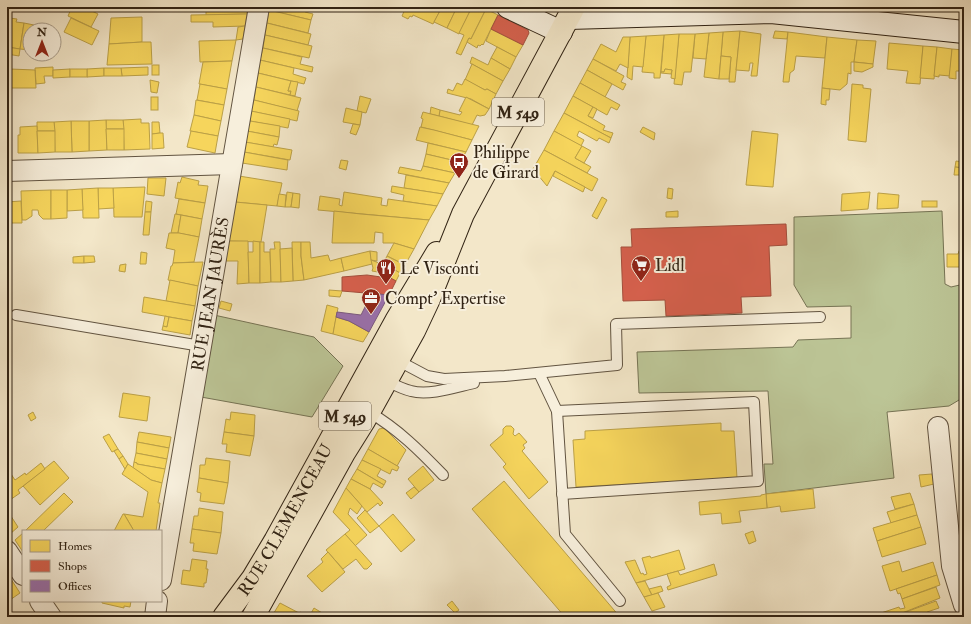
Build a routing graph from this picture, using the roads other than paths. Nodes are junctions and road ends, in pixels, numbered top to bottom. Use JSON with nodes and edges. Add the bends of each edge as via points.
{"nodes":[{"id":1,"x":259,"y":7,"type":"edge"},
{"id":2,"x":508,"y":7,"type":"edge"},
{"id":3,"x":568,"y":19,"type":"edge"},
{"id":4,"x":964,"y":32,"type":"edge"},
{"id":5,"x":232,"y":164,"type":"junction"},
{"id":6,"x":7,"y":171,"type":"edge"},
{"id":7,"x":16,"y":315,"type":"dead end"},
{"id":8,"x":820,"y":317,"type":"dead end"},
{"id":9,"x":201,"y":346,"type":"junction"},
{"id":10,"x":389,"y":355,"type":"junction"},
{"id":11,"x":539,"y":373,"type":"junction"},
{"id":12,"x":378,"y":376,"type":"junction"},
{"id":13,"x":505,"y":376,"type":"junction"},
{"id":14,"x":556,"y":411,"type":"junction"},
{"id":15,"x":369,"y":412,"type":"junction"},
{"id":16,"x":938,"y":427,"type":"dead end"},
{"id":17,"x":443,"y":475,"type":"dead end"},
{"id":18,"x":562,"y":494,"type":"junction"},
{"id":19,"x":7,"y":551,"type":"edge"},
{"id":20,"x":22,"y":574,"type":"edge"},
{"id":21,"x":162,"y":574,"type":"edge"},
{"id":22,"x":620,"y":601,"type":"dead end"},
{"id":23,"x":41,"y":602,"type":"edge"},
{"id":24,"x":158,"y":602,"type":"edge"},
{"id":25,"x":964,"y":605,"type":"edge"},
{"id":26,"x":51,"y":617,"type":"edge"},
{"id":27,"x":155,"y":617,"type":"edge"},
{"id":28,"x":224,"y":617,"type":"edge"},
{"id":29,"x":253,"y":617,"type":"edge"}],
"edges":[{"from":1,"to":5,"type":"street","name":"RUE JEAN JAURÈS"},
{"from":2,"to":3,"type":"main road"},
{"from":3,"to":4,"type":"main road","via":[[771,12]]},
{"from":3,"to":10,"type":"main road","name":"RUE CLEMENCEAU","number":"M 549","via":[[463,214],[427,268]]},
{"from":5,"to":6,"type":"street"},
{"from":5,"to":9,"type":"street","name":"RUE JEAN JAURÈS"},
{"from":7,"to":9,"type":"lane"},
{"from":8,"to":11,"type":"lane","via":[[616,324],[617,365]]},
{"from":9,"to":21,"type":"street","name":"RUE JEAN JAURÈS"},
{"from":10,"to":12,"type":"main road","name":"RUE CLEMENCEAU","number":"M 549"},
{"from":10,"to":13,"type":"lane","via":[[420,373],[435,378]]},
{"from":11,"to":13,"type":"lane"},
{"from":11,"to":14,"type":"lane"},
{"from":12,"to":13,"type":"lane","via":[[412,392],[447,389]]},
{"from":12,"to":15,"type":"main road","name":"RUE CLEMENCEAU","number":"M 549"},
{"from":12,"to":28,"type":"main road","name":"RUE CLEMENCEAU","number":"M 549","via":[[253,578]]},
{"from":14,"to":18,"type":"lane"},
{"from":14,"to":18,"type":"lane","via":[[754,402],[758,481]]},
{"from":15,"to":17,"type":"lane","via":[[411,442]]},
{"from":15,"to":29,"type":"main road","name":"RUE CLEMENCEAU","number":"M 549"},
{"from":16,"to":25,"type":"street","via":[[952,566]]},
{"from":18,"to":22,"type":"lane","via":[[565,534]]},
{"from":19,"to":20,"type":"street"},
{"from":23,"to":26,"type":"street"},
{"from":24,"to":27,"type":"street"}]}
